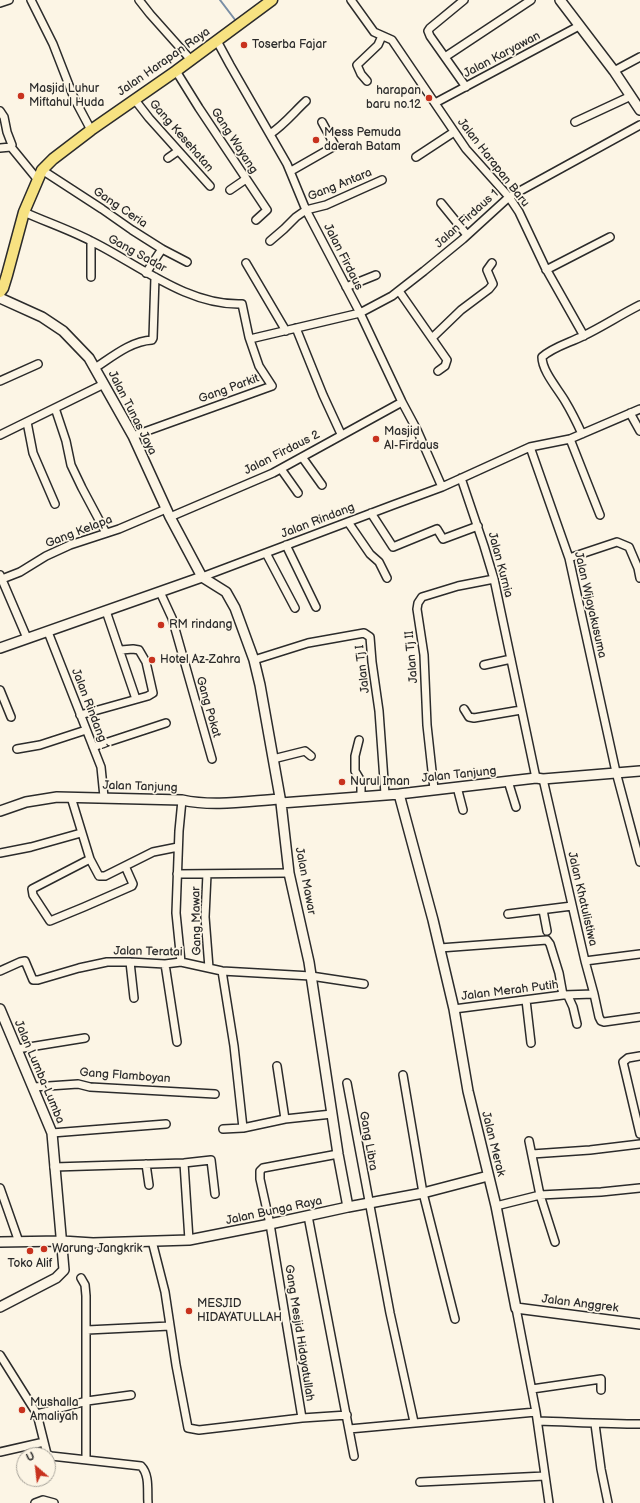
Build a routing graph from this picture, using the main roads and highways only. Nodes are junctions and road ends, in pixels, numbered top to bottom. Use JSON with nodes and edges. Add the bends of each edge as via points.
{"nodes":[{"id":1,"x":272,"y":0,"type":"edge"},
{"id":2,"x":0,"y":292,"type":"edge"}],
"edges":[{"from":1,"to":2,"type":"main road","name":"Jalan Harapan Raya","via":[[53,158],[42,170],[24,212]]}]}
